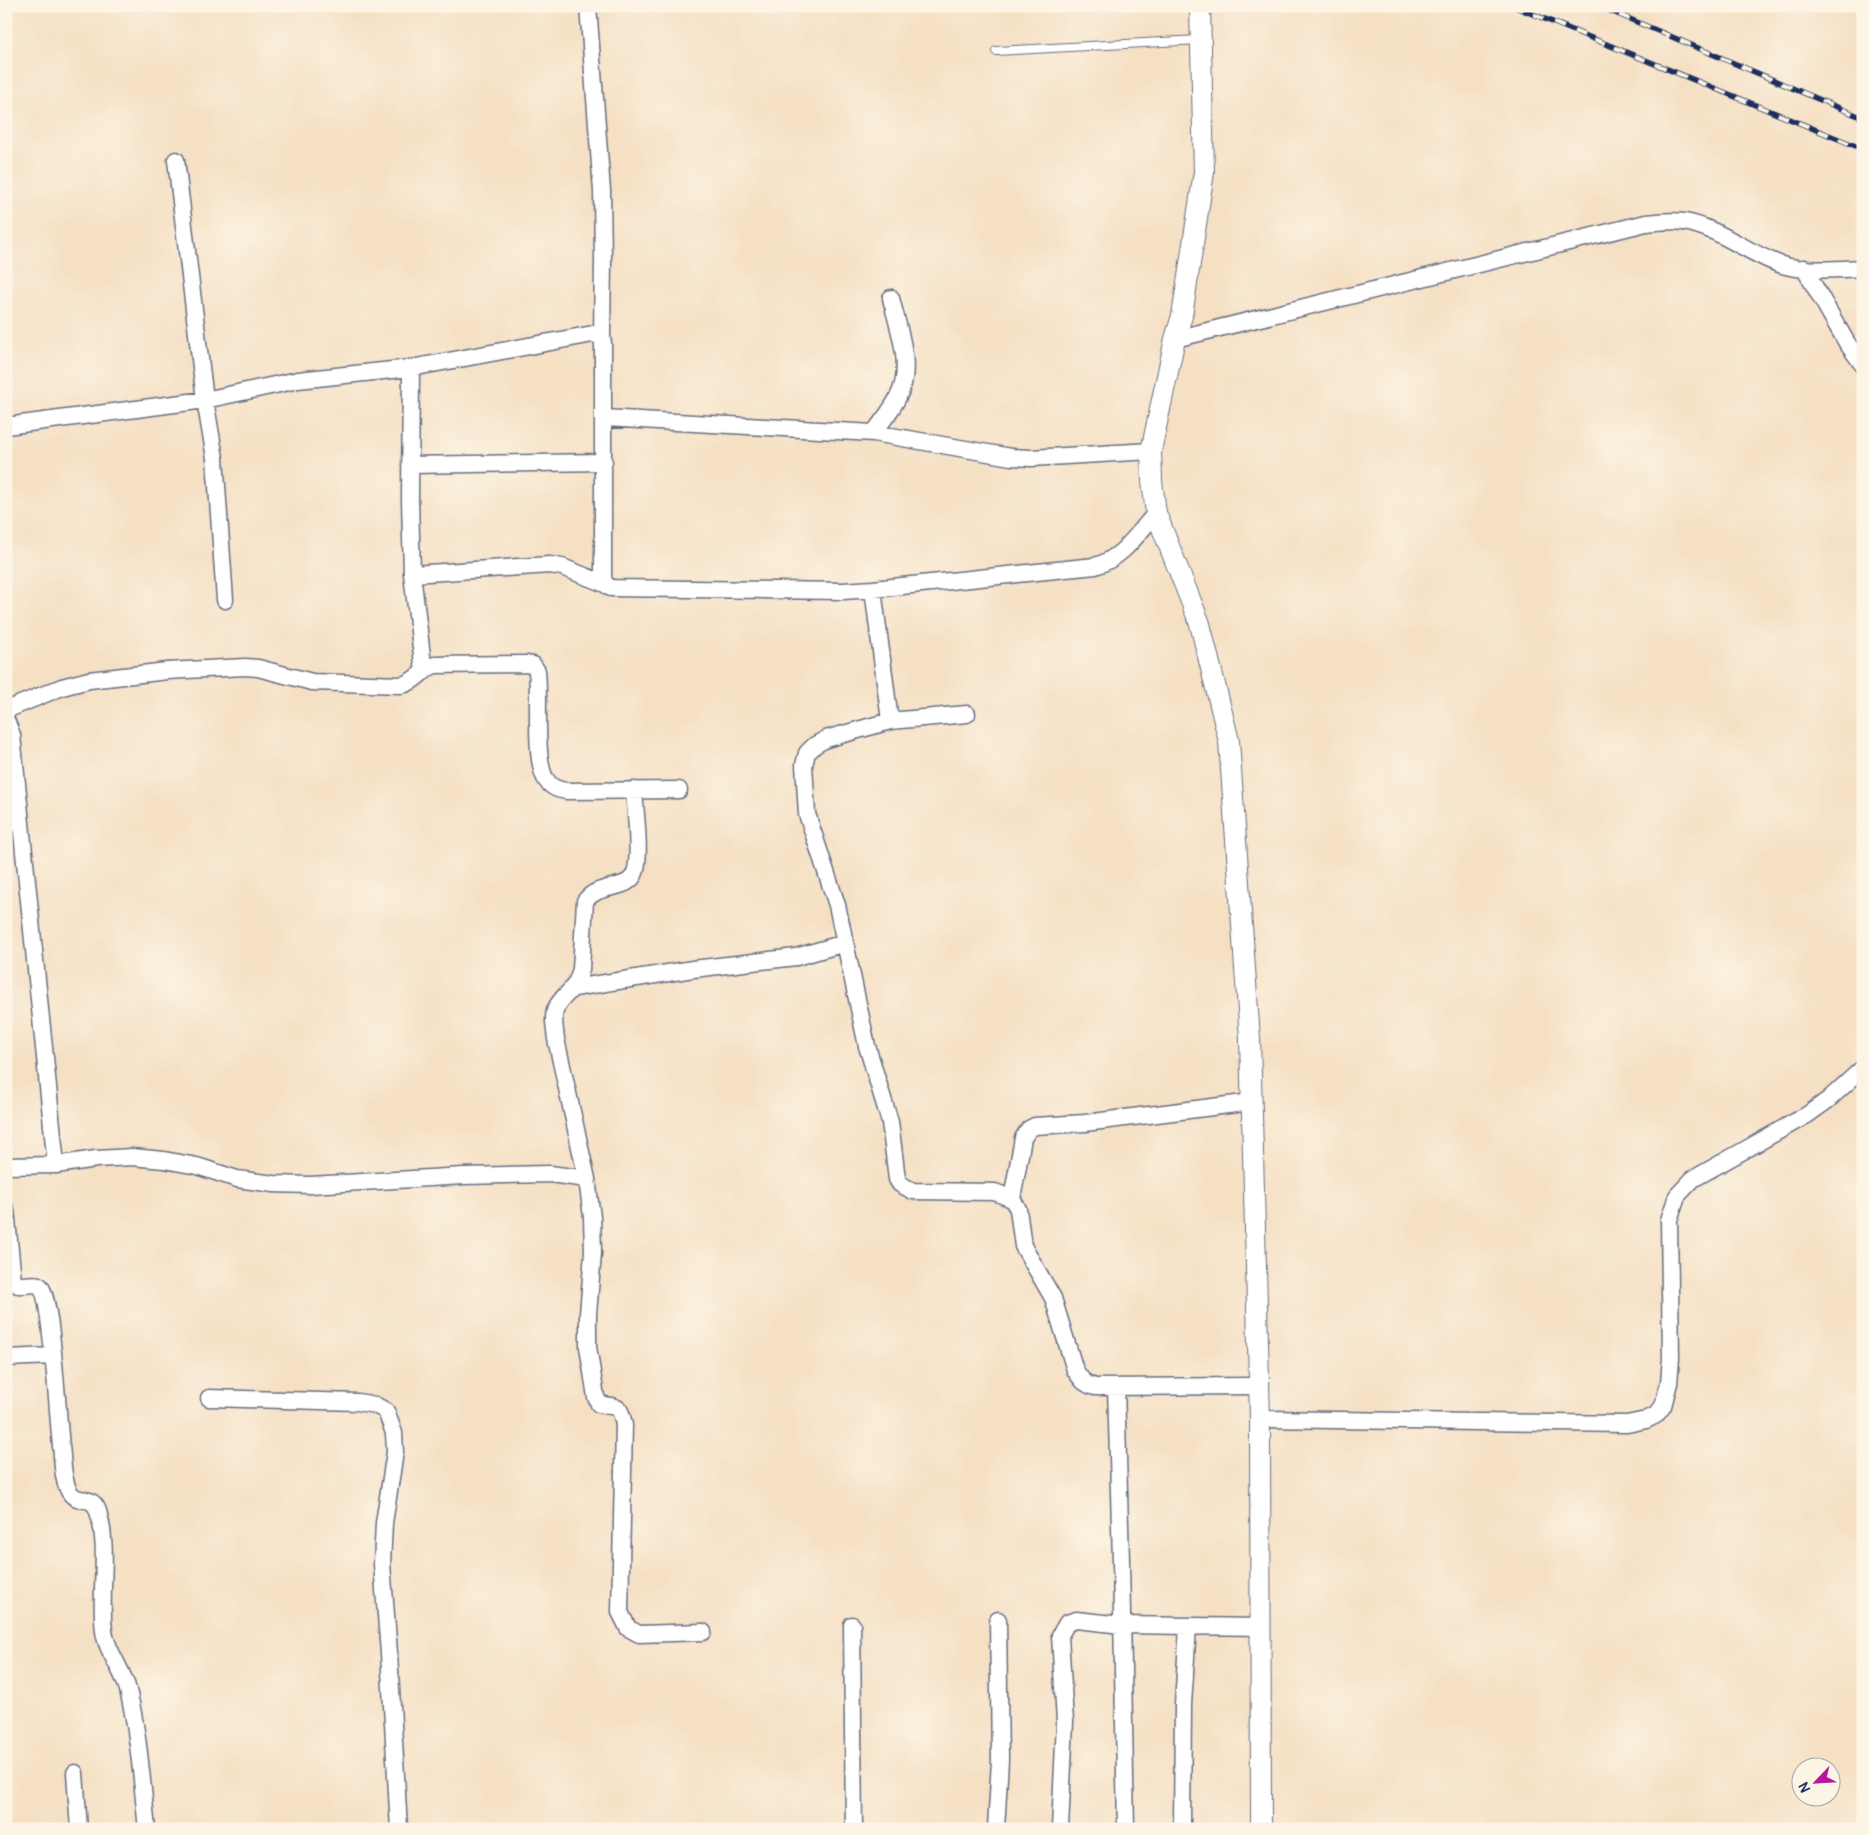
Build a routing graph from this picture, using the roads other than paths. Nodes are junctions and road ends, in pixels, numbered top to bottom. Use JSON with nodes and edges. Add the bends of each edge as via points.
{"nodes":[{"id":1,"x":588,"y":6,"type":"edge"},
{"id":2,"x":1200,"y":6,"type":"edge"},
{"id":3,"x":1200,"y":40,"type":"junction"},
{"id":4,"x":996,"y":52,"type":"dead end"},
{"id":5,"x":176,"y":160,"type":"dead end"},
{"id":6,"x":1804,"y":268,"type":"junction"},
{"id":7,"x":1863,"y":268,"type":"edge"},
{"id":8,"x":891,"y":298,"type":"dead end"},
{"id":9,"x":602,"y":336,"type":"junction"},
{"id":10,"x":1175,"y":340,"type":"junction"},
{"id":11,"x":1863,"y":364,"type":"edge"},
{"id":12,"x":411,"y":368,"type":"junction"},
{"id":13,"x":205,"y":400,"type":"junction"},
{"id":14,"x":604,"y":418,"type":"junction"},
{"id":15,"x":6,"y":426,"type":"edge"},
{"id":16,"x":874,"y":433,"type":"junction"},
{"id":17,"x":1151,"y":451,"type":"junction"},
{"id":18,"x":604,"y":462,"type":"junction"},
{"id":19,"x":410,"y":465,"type":"junction"},
{"id":20,"x":1156,"y":513,"type":"junction"},
{"id":21,"x":412,"y":574,"type":"junction"},
{"id":22,"x":605,"y":584,"type":"junction"},
{"id":23,"x":873,"y":589,"type":"junction"},
{"id":24,"x":225,"y":600,"type":"dead end"},
{"id":25,"x":424,"y":672,"type":"junction"},
{"id":26,"x":6,"y":710,"type":"edge"},
{"id":27,"x":967,"y":714,"type":"dead end"},
{"id":28,"x":6,"y":720,"type":"edge"},
{"id":29,"x":890,"y":721,"type":"junction"},
{"id":30,"x":634,"y":790,"type":"junction"},
{"id":31,"x":679,"y":790,"type":"dead end"},
{"id":32,"x":845,"y":943,"type":"junction"},
{"id":33,"x":574,"y":988,"type":"junction"},
{"id":34,"x":1863,"y":1068,"type":"edge"},
{"id":35,"x":1252,"y":1102,"type":"junction"},
{"id":36,"x":56,"y":1164,"type":"junction"},
{"id":37,"x":6,"y":1166,"type":"edge"},
{"id":38,"x":587,"y":1179,"type":"junction"},
{"id":39,"x":1012,"y":1198,"type":"junction"},
{"id":40,"x":6,"y":1210,"type":"edge"},
{"id":41,"x":53,"y":1356,"type":"junction"},
{"id":42,"x":6,"y":1358,"type":"edge"},
{"id":43,"x":1259,"y":1386,"type":"junction"},
{"id":44,"x":1116,"y":1387,"type":"junction"},
{"id":45,"x":208,"y":1398,"type":"dead end"},
{"id":46,"x":1260,"y":1419,"type":"junction"},
{"id":47,"x":998,"y":1620,"type":"dead end"},
{"id":48,"x":852,"y":1625,"type":"dead end"},
{"id":49,"x":1122,"y":1625,"type":"junction"},
{"id":50,"x":1188,"y":1626,"type":"junction"},
{"id":51,"x":1261,"y":1627,"type":"junction"},
{"id":52,"x":703,"y":1632,"type":"dead end"},
{"id":53,"x":75,"y":1773,"type":"dead end"},
{"id":54,"x":80,"y":1829,"type":"edge"},
{"id":55,"x":147,"y":1829,"type":"edge"},
{"id":56,"x":399,"y":1829,"type":"edge"},
{"id":57,"x":854,"y":1829,"type":"edge"},
{"id":58,"x":996,"y":1829,"type":"edge"},
{"id":59,"x":1060,"y":1829,"type":"edge"},
{"id":60,"x":1126,"y":1829,"type":"edge"},
{"id":61,"x":1182,"y":1829,"type":"edge"},
{"id":62,"x":1261,"y":1829,"type":"edge"}],
"edges":[{"from":1,"to":9,"type":"street","via":[[602,191]]},
{"from":2,"to":3,"type":"street"},
{"from":3,"to":4,"type":"lane"},
{"from":3,"to":10,"type":"street","via":[[1204,172],[1182,316]]},
{"from":5,"to":13,"type":"street"},
{"from":6,"to":7,"type":"street"},
{"from":6,"to":10,"type":"street","via":[[1762,257],[1701,226],[1665,221]]},
{"from":6,"to":11,"type":"street","via":[[1846,343]]},
{"from":8,"to":16,"type":"street","via":[[903,350],[904,382],[899,396]]},
{"from":9,"to":12,"type":"street","via":[[593,334]]},
{"from":9,"to":14,"type":"street"},
{"from":10,"to":17,"type":"street"},
{"from":12,"to":13,"type":"street","via":[[298,380]]},
{"from":12,"to":19,"type":"street"},
{"from":13,"to":15,"type":"street"},
{"from":13,"to":24,"type":"street","via":[[216,467]]},
{"from":14,"to":16,"type":"street"},
{"from":14,"to":18,"type":"street"},
{"from":16,"to":17,"type":"street","via":[[1011,457]]},
{"from":17,"to":20,"type":"street"},
{"from":18,"to":19,"type":"street"},
{"from":18,"to":22,"type":"street"},
{"from":19,"to":21,"type":"street"},
{"from":20,"to":23,"type":"street","via":[[1117,555],[1095,566]]},
{"from":20,"to":35,"type":"street","via":[[1200,624],[1229,741]]},
{"from":21,"to":22,"type":"street","via":[[550,565]]},
{"from":21,"to":25,"type":"street"},
{"from":22,"to":23,"type":"street","via":[[611,588]]},
{"from":23,"to":29,"type":"street"},
{"from":25,"to":26,"type":"street","via":[[401,685],[312,682],[245,667],[149,672],[67,685]]},
{"from":25,"to":30,"type":"street","via":[[441,664],[533,665],[537,675],[541,769],[548,783],[559,790]]},
{"from":27,"to":29,"type":"street"},
{"from":28,"to":36,"type":"street","via":[[12,735]]},
{"from":29,"to":32,"type":"street","via":[[826,739],[807,753],[804,765],[807,814]]},
{"from":30,"to":31,"type":"street"},
{"from":30,"to":33,"type":"street","via":[[637,860],[634,876],[627,883],[597,890],[585,901],[581,969]]},
{"from":32,"to":33,"type":"street","via":[[796,957]]},
{"from":32,"to":39,"type":"street","via":[[867,1046],[890,1122],[900,1184],[914,1191],[995,1192]]},
{"from":33,"to":38,"type":"street","via":[[556,1008],[554,1018]]},
{"from":34,"to":46,"type":"street","via":[[1807,1115],[1693,1179],[1677,1196],[1669,1220],[1669,1383],[1663,1406],[1646,1420],[1627,1424]]},
{"from":35,"to":39,"type":"street","via":[[1085,1123],[1035,1126],[1023,1138]]},
{"from":35,"to":43,"type":"street"},
{"from":36,"to":37,"type":"street"},
{"from":36,"to":38,"type":"street","via":[[132,1157],[197,1166],[237,1179],[274,1184],[550,1174]]},
{"from":38,"to":52,"type":"street","via":[[593,1253],[588,1347],[593,1382],[599,1404],[621,1410],[624,1425],[620,1612],[628,1628],[639,1634]]},
{"from":39,"to":44,"type":"street","via":[[1018,1209],[1023,1246],[1053,1298],[1075,1370],[1087,1384]]},
{"from":40,"to":41,"type":"street","via":[[13,1281],[18,1285],[38,1284],[43,1290]]},
{"from":41,"to":42,"type":"street"},
{"from":41,"to":55,"type":"street","via":[[66,1481],[76,1498],[94,1503],[100,1522],[104,1633],[128,1690],[140,1757]]},
{"from":43,"to":44,"type":"street"},
{"from":43,"to":46,"type":"street"},
{"from":44,"to":49,"type":"street"},
{"from":45,"to":56,"type":"street","via":[[358,1402],[386,1411],[391,1422],[395,1452],[384,1523],[382,1564]]},
{"from":46,"to":51,"type":"street"},
{"from":47,"to":58,"type":"street","via":[[1000,1760]]},
{"from":48,"to":57,"type":"street"},
{"from":49,"to":50,"type":"street"},
{"from":49,"to":59,"type":"street","via":[[1076,1620],[1067,1623],[1060,1634],[1065,1722]]},
{"from":49,"to":60,"type":"street"},
{"from":50,"to":51,"type":"street"},
{"from":50,"to":61,"type":"street","via":[[1183,1705]]},
{"from":51,"to":62,"type":"street"},
{"from":53,"to":54,"type":"street"}]}
